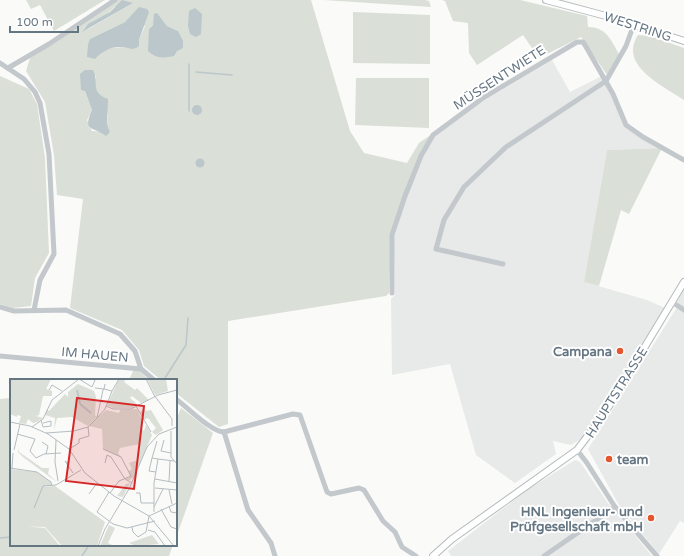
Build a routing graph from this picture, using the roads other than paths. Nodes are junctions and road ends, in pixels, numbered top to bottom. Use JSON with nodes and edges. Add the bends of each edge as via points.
{"nodes":[{"id":1,"x":115,"y":0,"type":"edge"},
{"id":2,"x":546,"y":0,"type":"edge"},
{"id":3,"x":634,"y":24,"type":"junction"},
{"id":4,"x":684,"y":41,"type":"edge"},
{"id":5,"x":0,"y":63,"type":"edge"},
{"id":6,"x":8,"y":68,"type":"junction"},
{"id":7,"x":606,"y":81,"type":"junction"},
{"id":8,"x":684,"y":160,"type":"edge"},
{"id":9,"x":503,"y":264,"type":"dead end"},
{"id":10,"x":684,"y":282,"type":"edge"},
{"id":11,"x":392,"y":293,"type":"dead end"},
{"id":12,"x":672,"y":302,"type":"junction"},
{"id":13,"x":0,"y":307,"type":"edge"},
{"id":14,"x":34,"y":310,"type":"junction"},
{"id":15,"x":684,"y":310,"type":"edge"},
{"id":16,"x":0,"y":356,"type":"edge"},
{"id":17,"x":141,"y":369,"type":"junction"},
{"id":18,"x":153,"y":379,"type":"edge"},
{"id":19,"x":177,"y":399,"type":"edge"},
{"id":20,"x":224,"y":432,"type":"junction"},
{"id":21,"x":577,"y":450,"type":"junction"},
{"id":22,"x":615,"y":507,"type":"junction"},
{"id":23,"x":275,"y":556,"type":"edge"},
{"id":24,"x":416,"y":556,"type":"edge"},
{"id":25,"x":433,"y":556,"type":"edge"},
{"id":26,"x":544,"y":556,"type":"edge"},
{"id":27,"x":656,"y":556,"type":"edge"}],
"edges":[{"from":1,"to":6,"type":"street"},
{"from":2,"to":3,"type":"main road","name":"WESTRING"},
{"from":3,"to":4,"type":"main road","name":"WESTRING"},
{"from":3,"to":7,"type":"street","via":[[626,46]]},
{"from":5,"to":6,"type":"street"},
{"from":6,"to":14,"type":"street","via":[[24,79],[35,92],[40,103],[49,154],[54,254],[40,280]]},
{"from":7,"to":8,"type":"street","name":"MÜSSENTWIETE","via":[[626,125]]},
{"from":7,"to":9,"type":"street","via":[[506,147],[464,187],[444,220],[436,248]]},
{"from":7,"to":11,"type":"street","name":"MÜSSENTWIETE","via":[[583,42],[577,42],[483,98],[433,135],[404,196],[392,235]]},
{"from":10,"to":12,"type":"main road","name":"HAUPTSTRASSE"},
{"from":12,"to":15,"type":"street"},
{"from":12,"to":21,"type":"main road","name":"HAUPTSTRASSE","via":[[603,416]]},
{"from":13,"to":14,"type":"street","name":"IM HAUEN","via":[[14,311]]},
{"from":14,"to":17,"type":"street","name":"IM HAUEN","via":[[66,310],[120,334],[135,351]]},
{"from":16,"to":17,"type":"street","name":"IM HAUEN"},
{"from":17,"to":18,"type":"street"},
{"from":19,"to":20,"type":"street","via":[[219,432]]},
{"from":20,"to":23,"type":"street","via":[[248,510],[271,543]]},
{"from":20,"to":24,"type":"street","via":[[293,414],[300,415],[327,492],[331,494],[359,488],[364,490],[383,521],[395,532],[402,547]]},
{"from":21,"to":22,"type":"street"},
{"from":21,"to":25,"type":"main road","name":"HAUPTSTRASSE","via":[[452,539]]},
{"from":22,"to":26,"type":"street"},
{"from":22,"to":27,"type":"street"}]}
